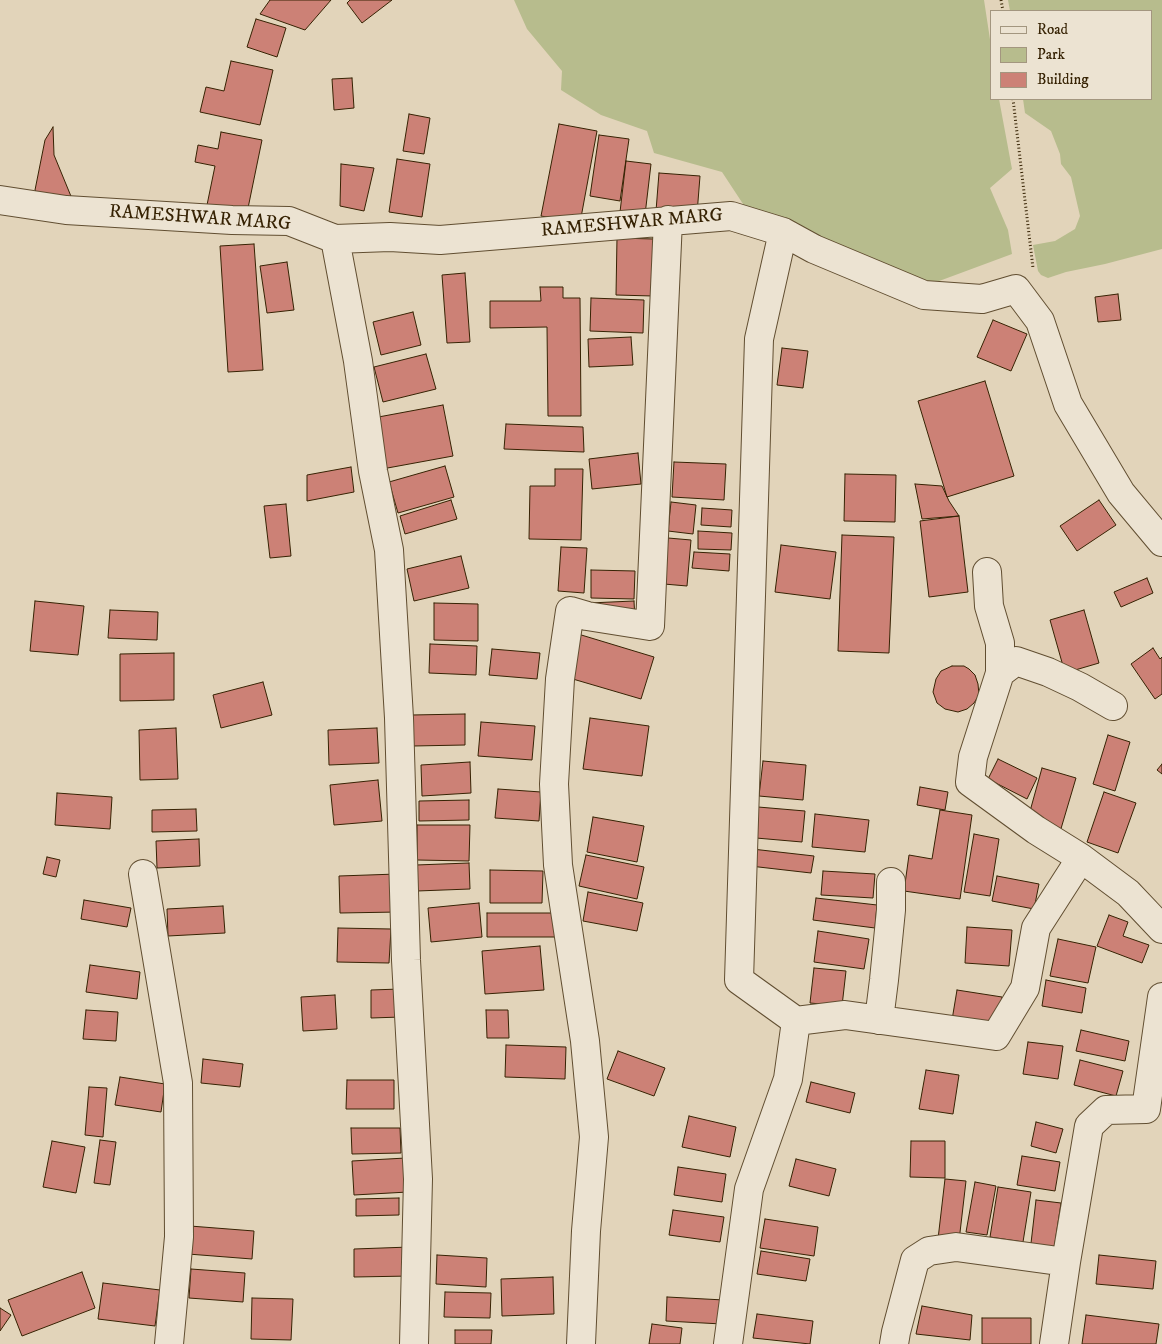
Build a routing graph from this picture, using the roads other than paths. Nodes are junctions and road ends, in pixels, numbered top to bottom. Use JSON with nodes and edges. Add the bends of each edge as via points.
{"nodes":[{"id":1,"x":0,"y":200,"type":"edge"},
{"id":2,"x":668,"y":220,"type":"junction"},
{"id":3,"x":783,"y":232,"type":"junction"},
{"id":4,"x":335,"y":239,"type":"junction"},
{"id":5,"x":1162,"y":542,"type":"edge"},
{"id":6,"x":987,"y":572,"type":"dead end"},
{"id":7,"x":1000,"y":673,"type":"junction"},
{"id":8,"x":1113,"y":706,"type":"dead end"},
{"id":9,"x":1081,"y":858,"type":"junction"},
{"id":10,"x":142,"y":874,"type":"dead end"},
{"id":11,"x":891,"y":882,"type":"dead end"},
{"id":12,"x":1162,"y":929,"type":"edge"},
{"id":13,"x":1162,"y":997,"type":"edge"},
{"id":14,"x":879,"y":1020,"type":"junction"},
{"id":15,"x":796,"y":1021,"type":"junction"},
{"id":16,"x":1066,"y":1262,"type":"junction"},
{"id":17,"x":169,"y":1344,"type":"edge"},
{"id":18,"x":414,"y":1344,"type":"edge"},
{"id":19,"x":581,"y":1344,"type":"edge"},
{"id":20,"x":728,"y":1344,"type":"edge"},
{"id":21,"x":894,"y":1344,"type":"edge"},
{"id":22,"x":1054,"y":1344,"type":"edge"}],
"edges":[{"from":1,"to":4,"type":"street","name":"RAMESHWAR MARG","via":[[66,210],[289,221]]},
{"from":2,"to":3,"type":"street","name":"RAMESHWAR MARG","via":[[731,216]]},
{"from":2,"to":4,"type":"street","name":"RAMESHWAR MARG","via":[[440,240],[390,237]]},
{"from":2,"to":19,"type":"street","via":[[650,626],[570,611],[560,679],[554,784],[558,866],[585,1042],[594,1137]]},
{"from":3,"to":5,"type":"street","name":"RAMESHWAR MARG","via":[[814,249],[924,295],[982,298],[1016,289],[1040,321],[1068,404],[1121,492]]},
{"from":3,"to":15,"type":"street","via":[[759,339],[739,980]]},
{"from":4,"to":18,"type":"street","via":[[388,550],[418,1178]]},
{"from":6,"to":7,"type":"street","via":[[989,606],[1000,643]]},
{"from":7,"to":8,"type":"street","via":[[1016,662],[1048,672]]},
{"from":7,"to":9,"type":"street","via":[[973,757],[970,782]]},
{"from":9,"to":12,"type":"street","via":[[1128,893]]},
{"from":9,"to":14,"type":"street","via":[[1036,928],[1025,988],[996,1036]]},
{"from":10,"to":17,"type":"street","via":[[178,1082],[179,1237]]},
{"from":11,"to":14,"type":"street"},
{"from":13,"to":16,"type":"street","via":[[1146,1109],[1106,1110],[1089,1126]]},
{"from":14,"to":15,"type":"street","via":[[845,1015]]},
{"from":15,"to":20,"type":"street","via":[[788,1079],[749,1189]]},
{"from":16,"to":21,"type":"street","via":[[956,1247],[929,1251],[915,1260]]},
{"from":16,"to":22,"type":"street"}]}
